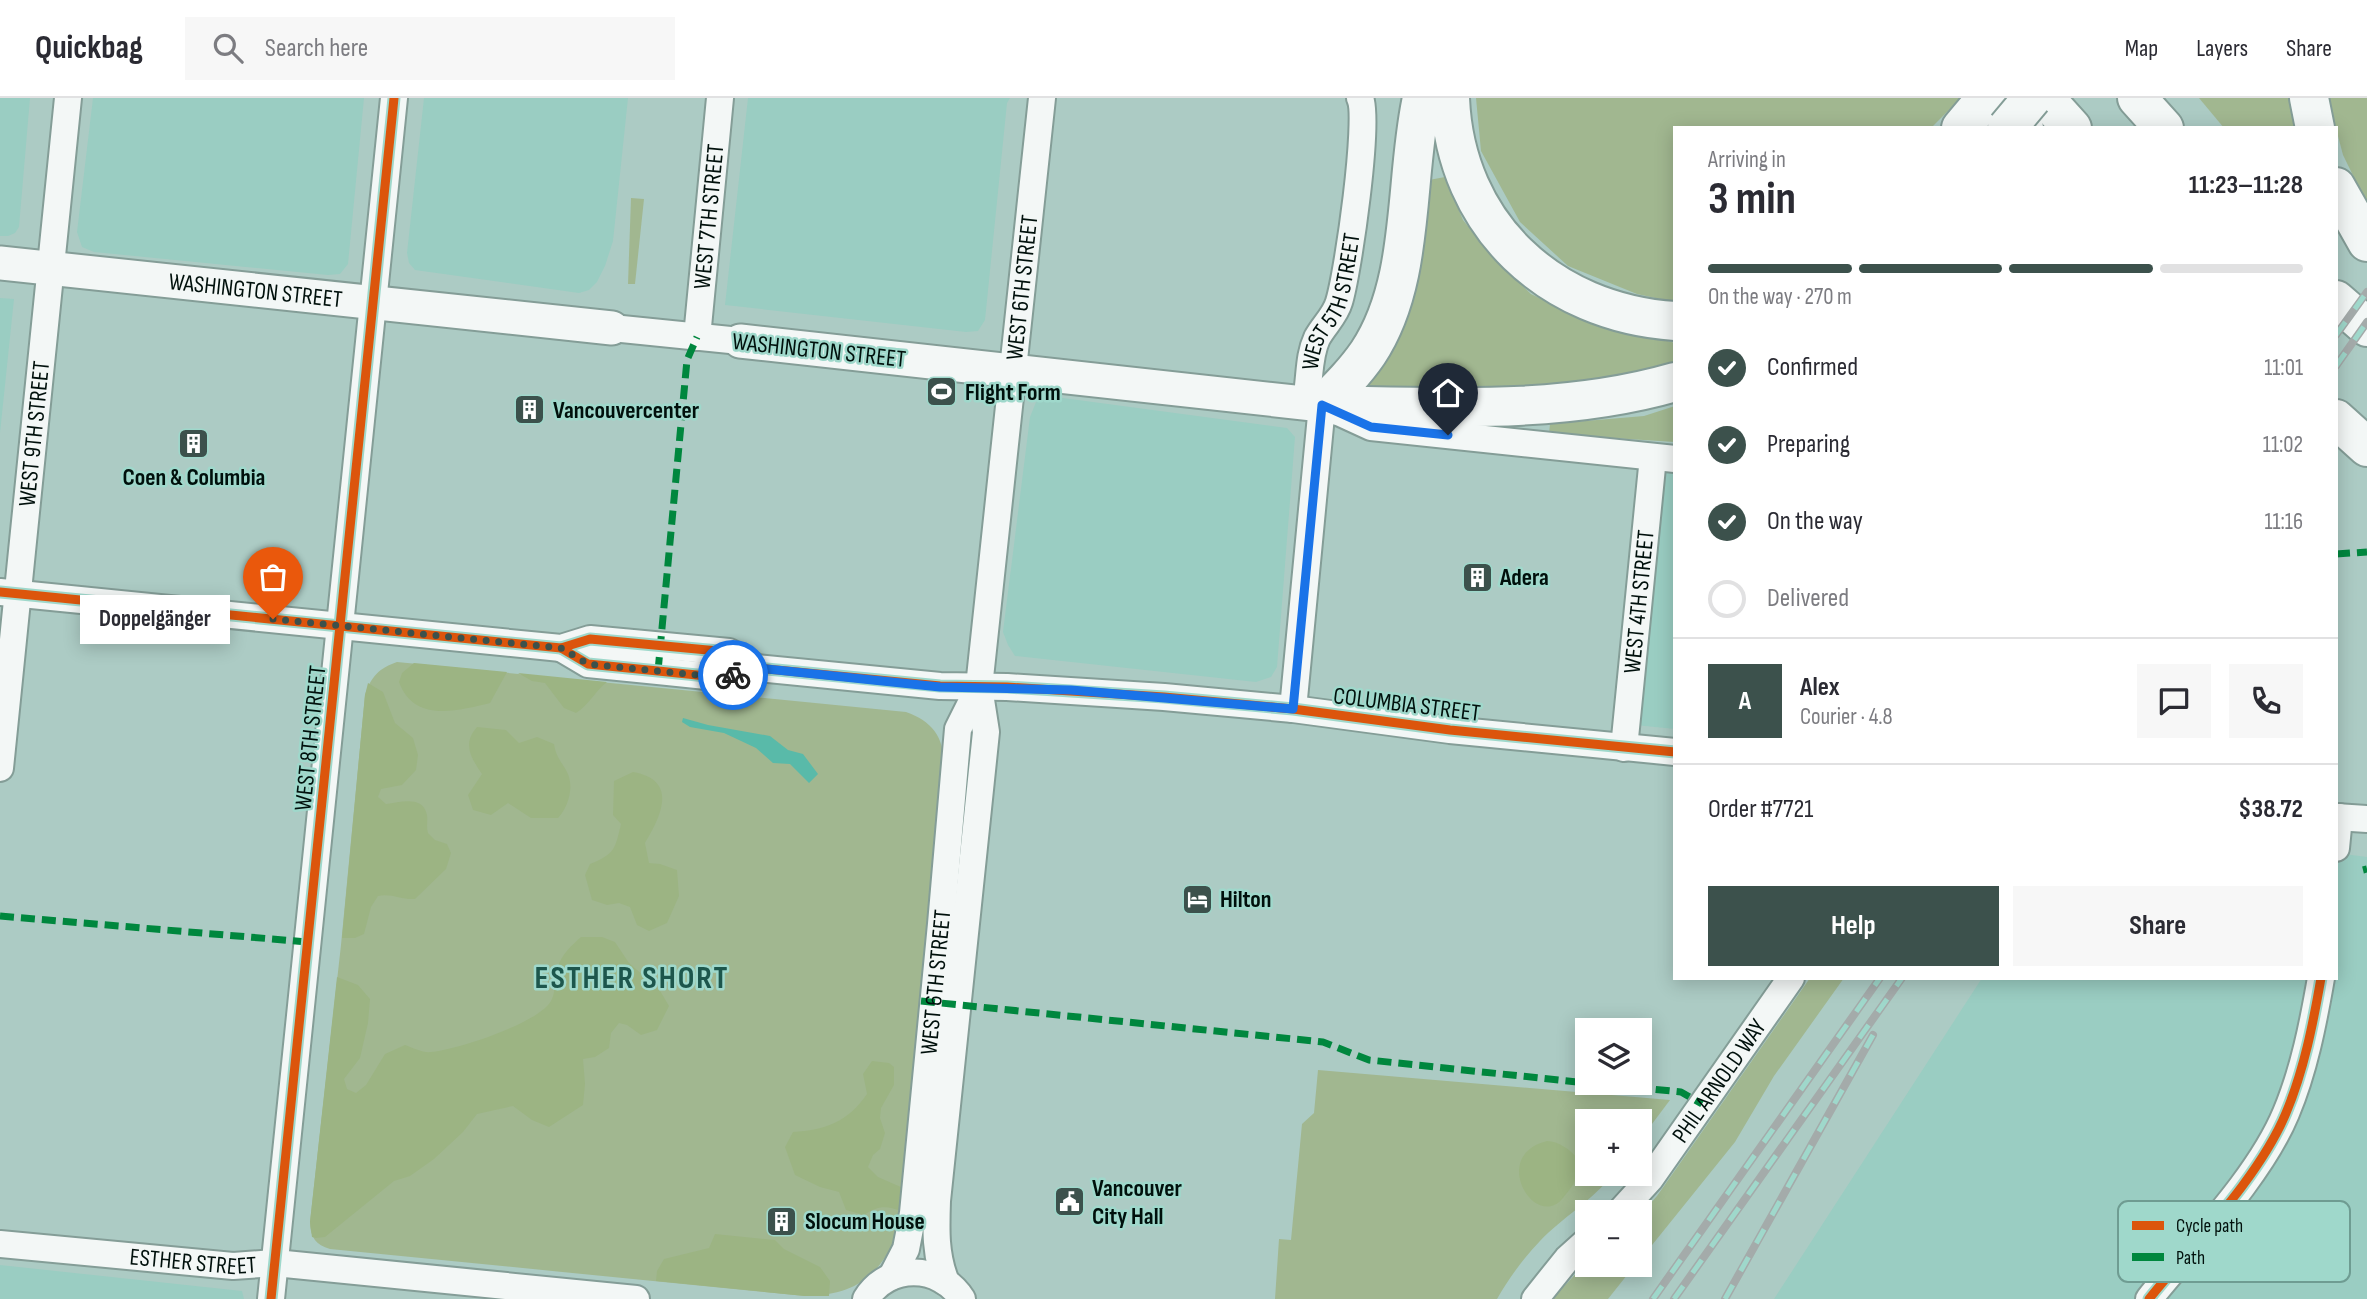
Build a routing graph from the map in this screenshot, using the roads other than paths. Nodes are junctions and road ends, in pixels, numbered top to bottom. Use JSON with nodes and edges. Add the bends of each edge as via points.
{"nodes":[{"id":1,"x":68,"y":98,"type":"edge"},
{"id":2,"x":394,"y":98,"type":"edge"},
{"id":3,"x":720,"y":98,"type":"edge"},
{"id":4,"x":1042,"y":98,"type":"edge"},
{"id":5,"x":1360,"y":98,"type":"edge"},
{"id":6,"x":1422,"y":98,"type":"edge"},
{"id":7,"x":1450,"y":98,"type":"edge"},
{"id":8,"x":1986,"y":98,"type":"edge"},
{"id":9,"x":1997,"y":98,"type":"edge"},
{"id":10,"x":2032,"y":98,"type":"edge"},
{"id":11,"x":2045,"y":98,"type":"edge"},
{"id":12,"x":2137,"y":98,"type":"edge"},
{"id":13,"x":2164,"y":98,"type":"edge"},
{"id":14,"x":2309,"y":98,"type":"edge"},
{"id":15,"x":1963,"y":126,"type":"edge"},
{"id":16,"x":2009,"y":126,"type":"edge"},
{"id":17,"x":2022,"y":126,"type":"edge"},
{"id":18,"x":2069,"y":126,"type":"edge"},
{"id":19,"x":2162,"y":126,"type":"edge"},
{"id":20,"x":2184,"y":126,"type":"edge"},
{"id":21,"x":2315,"y":126,"type":"edge"},
{"id":22,"x":2338,"y":191,"type":"edge"},
{"id":23,"x":2367,"y":242,"type":"edge"},
{"id":24,"x":0,"y":264,"type":"edge"},
{"id":25,"x":50,"y":269,"type":"junction"},
{"id":26,"x":373,"y":301,"type":"junction"},
{"id":27,"x":2338,"y":302,"type":"edge"},
{"id":28,"x":1673,"y":321,"type":"edge"},
{"id":29,"x":2367,"y":327,"type":"edge"},
{"id":30,"x":612,"y":328,"type":"joint"},
{"id":31,"x":697,"y":337,"type":"junction"},
{"id":32,"x":740,"y":341,"type":"joint"},
{"id":33,"x":1011,"y":371,"type":"junction"},
{"id":34,"x":1673,"y":382,"type":"edge"},
{"id":35,"x":1322,"y":405,"type":"junction"},
{"id":36,"x":2338,"y":421,"type":"edge"},
{"id":37,"x":2367,"y":447,"type":"edge"},
{"id":38,"x":1664,"y":458,"type":"edge"},
{"id":39,"x":9,"y":593,"type":"edge"},
{"id":40,"x":341,"y":626,"type":"junction"},
{"id":41,"x":979,"y":687,"type":"junction"},
{"id":42,"x":1293,"y":709,"type":"junction"},
{"id":43,"x":1624,"y":747,"type":"junction"},
{"id":44,"x":1673,"y":752,"type":"edge"},
{"id":45,"x":0,"y":768,"type":"edge"},
{"id":46,"x":2338,"y":817,"type":"edge"},
{"id":47,"x":2367,"y":819,"type":"edge"},
{"id":48,"x":1790,"y":980,"type":"edge"},
{"id":49,"x":2321,"y":980,"type":"edge"},
{"id":50,"x":1631,"y":1200,"type":"edge"},
{"id":51,"x":2229,"y":1201,"type":"edge"},
{"id":52,"x":0,"y":1244,"type":"edge"},
{"id":53,"x":1575,"y":1252,"type":"edge"},
{"id":54,"x":275,"y":1263,"type":"junction"},
{"id":55,"x":892,"y":1276,"type":"junction"},
{"id":56,"x":2163,"y":1282,"type":"edge"},
{"id":57,"x":954,"y":1290,"type":"edge"},
{"id":58,"x":862,"y":1298,"type":"edge"},
{"id":59,"x":271,"y":1299,"type":"edge"},
{"id":60,"x":636,"y":1299,"type":"edge"},
{"id":61,"x":1535,"y":1299,"type":"edge"},
{"id":62,"x":2149,"y":1299,"type":"edge"}],
"edges":[{"from":1,"to":25,"type":"street","name":"WEST 9TH STREET"},
{"from":2,"to":26,"type":"street","name":"WEST 8TH STREET"},
{"from":3,"to":31,"type":"street","name":"WEST 7TH STREET"},
{"from":4,"to":33,"type":"street","name":"WEST 6TH STREET"},
{"from":5,"to":35,"type":"street","name":"WEST 5TH STREET","via":[[1362,142],[1348,266],[1338,306],[1311,353],[1308,386]]},
{"from":6,"to":35,"type":"highway","via":[[1400,262],[1388,312],[1369,352]]},
{"from":7,"to":28,"type":"highway","via":[[1457,150],[1467,181],[1491,224],[1525,262],[1555,285],[1591,302],[1634,316]]},
{"from":8,"to":15,"type":"highway"},
{"from":9,"to":17,"type":"highway"},
{"from":10,"to":16,"type":"highway","bridge":true},
{"from":11,"to":18,"type":"highway"},
{"from":12,"to":19,"type":"highway"},
{"from":13,"to":20,"type":"highway"},
{"from":14,"to":21,"type":"highway"},
{"from":22,"to":23,"type":"highway"},
{"from":24,"to":25,"type":"main road","name":"WASHINGTON STREET"},
{"from":25,"to":26,"type":"main road","name":"WASHINGTON STREET"},
{"from":25,"to":39,"type":"street","name":"WEST 9TH STREET"},
{"from":26,"to":30,"type":"main road","name":"WASHINGTON STREET"},
{"from":26,"to":40,"type":"street","name":"WEST 8TH STREET"},
{"from":27,"to":29,"type":"highway"},
{"from":30,"to":31,"type":"street","name":"WASHINGTON STREET"},
{"from":31,"to":32,"type":"street","name":"WASHINGTON STREET"},
{"from":32,"to":33,"type":"main road","name":"WASHINGTON STREET"},
{"from":33,"to":35,"type":"main road","name":"WASHINGTON STREET"},
{"from":33,"to":41,"type":"street","name":"WEST 6TH STREET"},
{"from":34,"to":35,"type":"highway","via":[[1625,394],[1531,405]]},
{"from":35,"to":38,"type":"street","name":"WASHINGTON STREET","via":[[1371,427]]},
{"from":35,"to":42,"type":"street","name":"WEST 5TH STREET"},
{"from":36,"to":37,"type":"highway"},
{"from":38,"to":43,"type":"street","name":"WEST 4TH STREET"},
{"from":39,"to":40,"type":"street","name":"COLUMBIA STREET"},
{"from":39,"to":45,"type":"street","name":"WEST 9TH STREET"},
{"from":40,"to":41,"type":"street","name":"COLUMBIA STREET","via":[[561,648],[588,664],[726,678],[757,668]]},
{"from":40,"to":54,"type":"street","name":"WEST 8TH STREET"},
{"from":41,"to":42,"type":"street","name":"COLUMBIA STREET"},
{"from":41,"to":55,"type":"street","name":"WEST 6TH STREET","via":[[958,729],[913,1213],[906,1249]]},
{"from":41,"to":57,"type":"street","name":"WEST 6TH STREET","via":[[986,732],[935,1226],[940,1266]]},
{"from":42,"to":43,"type":"street","name":"COLUMBIA STREET"},
{"from":43,"to":44,"type":"street","name":"COLUMBIA STREET"},
{"from":46,"to":47,"type":"street"},
{"from":48,"to":50,"type":"street","name":"PHIL ARNOLD WAY"},
{"from":49,"to":51,"type":"street","via":[[2304,1065],[2286,1115]]},
{"from":52,"to":54,"type":"street","name":"ESTHER STREET","via":[[233,1266]]},
{"from":53,"to":61,"type":"street"},
{"from":54,"to":59,"type":"street","name":"WEST 8TH STREET"},
{"from":54,"to":60,"type":"street","name":"ESTHER STREET"},
{"from":55,"to":57,"type":"street","via":[[934,1275]]},
{"from":55,"to":58,"type":"street"},
{"from":56,"to":62,"type":"street"}]}
